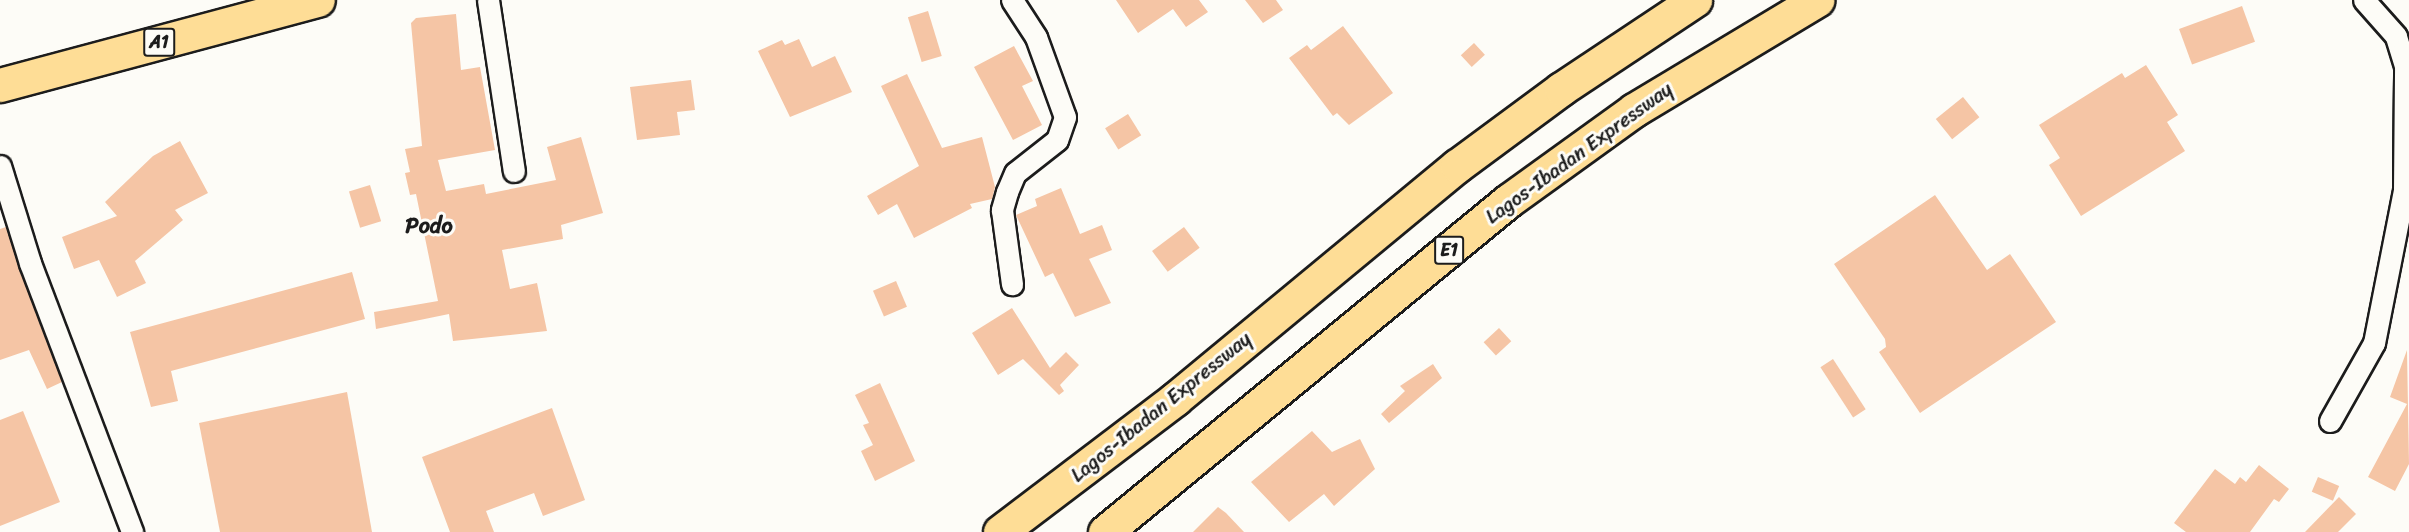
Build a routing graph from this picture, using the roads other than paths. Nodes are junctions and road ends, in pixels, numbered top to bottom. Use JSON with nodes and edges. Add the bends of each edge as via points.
{"nodes":[{"id":1,"x":318,"y":0,"type":"edge"},
{"id":2,"x":488,"y":0,"type":"edge"},
{"id":3,"x":1012,"y":0,"type":"edge"},
{"id":4,"x":1695,"y":0,"type":"edge"},
{"id":5,"x":1817,"y":0,"type":"edge"},
{"id":6,"x":2364,"y":0,"type":"edge"},
{"id":7,"x":0,"y":85,"type":"edge"},
{"id":8,"x":0,"y":166,"type":"edge"},
{"id":9,"x":513,"y":171,"type":"dead end"},
{"id":10,"x":1012,"y":284,"type":"dead end"},
{"id":11,"x":2330,"y":421,"type":"dead end"},
{"id":12,"x":132,"y":532,"type":"edge"},
{"id":13,"x":1000,"y":532,"type":"edge"},
{"id":14,"x":1104,"y":532,"type":"edge"}],
"edges":[{"from":1,"to":7,"type":"highway","number":"A1"},
{"from":2,"to":9,"type":"street"},
{"from":3,"to":10,"type":"street","via":[[1036,37],[1065,117],[1057,141],[1015,173],[1006,192],[1002,210]]},
{"from":4,"to":13,"type":"highway","name":"Lagos-Ibadan Expressway","via":[[1561,89],[1448,174],[1175,399]]},
{"from":5,"to":14,"type":"highway","name":"Lagos-Ibadan Expressway","number":"E1","via":[[1635,110],[1508,201]]},
{"from":6,"to":11,"type":"street","via":[[2396,36],[2404,66],[2404,190],[2374,343]]},
{"from":8,"to":12,"type":"street","via":[[30,263]]}]}
